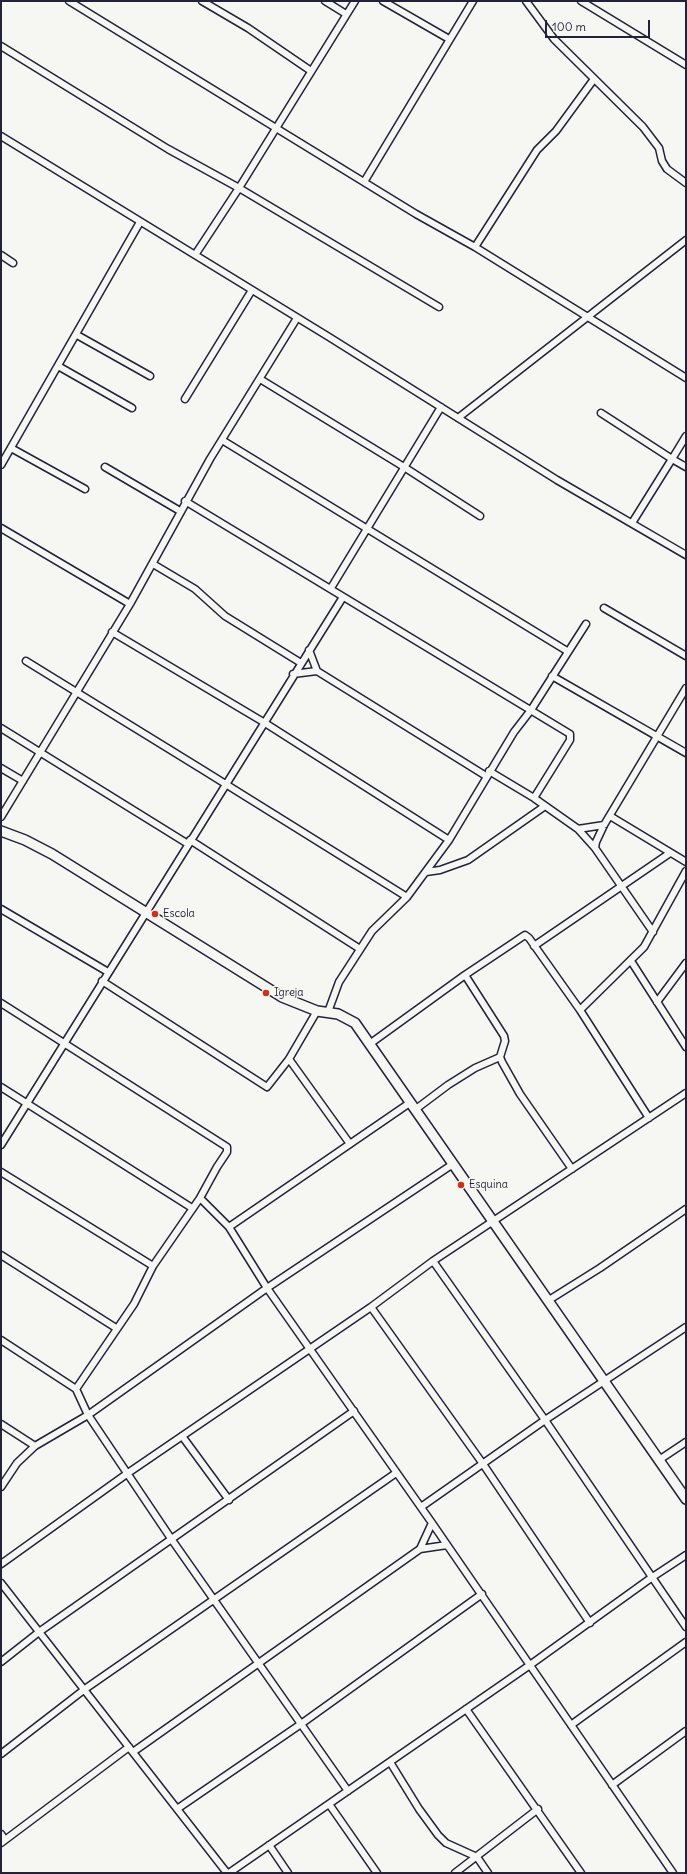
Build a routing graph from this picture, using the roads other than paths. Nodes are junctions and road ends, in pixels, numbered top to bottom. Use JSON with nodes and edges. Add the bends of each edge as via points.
{"nodes":[{"id":1,"x":69,"y":1,"type":"edge"},
{"id":2,"x":202,"y":1,"type":"edge"},
{"id":3,"x":325,"y":1,"type":"edge"},
{"id":4,"x":355,"y":1,"type":"edge"},
{"id":5,"x":383,"y":1,"type":"edge"},
{"id":6,"x":473,"y":1,"type":"edge"},
{"id":7,"x":526,"y":1,"type":"edge"},
{"id":8,"x":581,"y":1,"type":"edge"},
{"id":9,"x":346,"y":14,"type":"junction"},
{"id":10,"x":449,"y":39,"type":"junction"},
{"id":11,"x":1,"y":46,"type":"edge"},
{"id":12,"x":686,"y":65,"type":"edge"},
{"id":13,"x":312,"y":71,"type":"junction"},
{"id":14,"x":594,"y":79,"type":"junction"},
{"id":15,"x":276,"y":128,"type":"junction"},
{"id":16,"x":1,"y":136,"type":"edge"},
{"id":17,"x":364,"y":182,"type":"junction"},
{"id":18,"x":686,"y":184,"type":"edge"},
{"id":19,"x":239,"y":188,"type":"junction"},
{"id":20,"x":140,"y":222,"type":"junction"},
{"id":21,"x":686,"y":240,"type":"edge"},
{"id":22,"x":475,"y":247,"type":"junction"},
{"id":23,"x":1,"y":255,"type":"edge"},
{"id":24,"x":195,"y":255,"type":"junction"},
{"id":25,"x":13,"y":263,"type":"dead end"},
{"id":26,"x":252,"y":290,"type":"junction"},
{"id":27,"x":439,"y":307,"type":"dead end"},
{"id":28,"x":588,"y":317,"type":"junction"},
{"id":29,"x":298,"y":318,"type":"junction"},
{"id":30,"x":77,"y":335,"type":"junction"},
{"id":31,"x":58,"y":366,"type":"junction"},
{"id":32,"x":150,"y":376,"type":"dead end"},
{"id":33,"x":686,"y":378,"type":"edge"},
{"id":34,"x":260,"y":379,"type":"junction"},
{"id":35,"x":185,"y":398,"type":"dead end"},
{"id":36,"x":441,"y":407,"type":"junction"},
{"id":37,"x":132,"y":408,"type":"dead end"},
{"id":38,"x":601,"y":413,"type":"dead end"},
{"id":39,"x":458,"y":418,"type":"junction"},
{"id":40,"x":686,"y":436,"type":"edge"},
{"id":41,"x":222,"y":440,"type":"junction"},
{"id":42,"x":11,"y":448,"type":"junction"},
{"id":43,"x":672,"y":459,"type":"junction"},
{"id":44,"x":1,"y":465,"type":"edge"},
{"id":45,"x":404,"y":467,"type":"junction"},
{"id":46,"x":686,"y":467,"type":"edge"},
{"id":47,"x":105,"y":468,"type":"dead end"},
{"id":48,"x":85,"y":490,"type":"dead end"},
{"id":49,"x":185,"y":501,"type":"junction"},
{"id":50,"x":180,"y":511,"type":"junction"},
{"id":51,"x":480,"y":516,"type":"dead end"},
{"id":52,"x":632,"y":523,"type":"junction"},
{"id":53,"x":1,"y":528,"type":"edge"},
{"id":54,"x":367,"y":529,"type":"junction"},
{"id":55,"x":686,"y":555,"type":"edge"},
{"id":56,"x":153,"y":564,"type":"junction"},
{"id":57,"x":331,"y":588,"type":"junction"},
{"id":58,"x":343,"y":597,"type":"junction"},
{"id":59,"x":130,"y":604,"type":"junction"},
{"id":60,"x":604,"y":608,"type":"dead end"},
{"id":61,"x":586,"y":624,"type":"dead end"},
{"id":62,"x":112,"y":632,"type":"junction"},
{"id":63,"x":309,"y":650,"type":"junction"},
{"id":64,"x":567,"y":651,"type":"junction"},
{"id":65,"x":686,"y":656,"type":"edge"},
{"id":66,"x":26,"y":661,"type":"dead end"},
{"id":67,"x":301,"y":662,"type":"junction"},
{"id":68,"x":317,"y":671,"type":"junction"},
{"id":69,"x":294,"y":674,"type":"junction"},
{"id":70,"x":552,"y":676,"type":"junction"},
{"id":71,"x":686,"y":688,"type":"edge"},
{"id":72,"x":75,"y":693,"type":"junction"},
{"id":73,"x":531,"y":710,"type":"junction"},
{"id":74,"x":265,"y":724,"type":"junction"},
{"id":75,"x":1,"y":728,"type":"edge"},
{"id":76,"x":657,"y":736,"type":"junction"},
{"id":77,"x":39,"y":752,"type":"junction"},
{"id":78,"x":686,"y":753,"type":"edge"},
{"id":79,"x":1,"y":768,"type":"edge"},
{"id":80,"x":488,"y":774,"type":"junction"},
{"id":81,"x":23,"y":781,"type":"junction"},
{"id":82,"x":226,"y":784,"type":"junction"},
{"id":83,"x":534,"y":798,"type":"junction"},
{"id":84,"x":544,"y":806,"type":"junction"},
{"id":85,"x":610,"y":816,"type":"junction"},
{"id":86,"x":1,"y":817,"type":"edge"},
{"id":87,"x":604,"y":825,"type":"junction"},
{"id":88,"x":578,"y":829,"type":"junction"},
{"id":89,"x":1,"y":832,"type":"edge"},
{"id":90,"x":449,"y":840,"type":"junction"},
{"id":91,"x":189,"y":842,"type":"junction"},
{"id":92,"x":595,"y":848,"type":"junction"},
{"id":93,"x":670,"y":853,"type":"junction"},
{"id":94,"x":686,"y":862,"type":"edge"},
{"id":95,"x":686,"y":871,"type":"edge"},
{"id":96,"x":426,"y":872,"type":"junction"},
{"id":97,"x":620,"y":886,"type":"junction"},
{"id":98,"x":406,"y":897,"type":"junction"},
{"id":99,"x":1,"y":909,"type":"edge"},
{"id":100,"x":145,"y":913,"type":"junction"},
{"id":101,"x":653,"y":932,"type":"junction"},
{"id":102,"x":534,"y":946,"type":"junction"},
{"id":103,"x":360,"y":949,"type":"junction"},
{"id":104,"x":631,"y":961,"type":"junction"},
{"id":105,"x":686,"y":963,"type":"edge"},
{"id":106,"x":108,"y":972,"type":"junction"},
{"id":107,"x":464,"y":975,"type":"junction"},
{"id":108,"x":102,"y":981,"type":"junction"},
{"id":109,"x":657,"y":1002,"type":"junction"},
{"id":110,"x":1,"y":1003,"type":"edge"},
{"id":111,"x":580,"y":1010,"type":"junction"},
{"id":112,"x":317,"y":1011,"type":"junction"},
{"id":113,"x":328,"y":1012,"type":"junction"},
{"id":114,"x":371,"y":1043,"type":"junction"},
{"id":115,"x":64,"y":1044,"type":"junction"},
{"id":116,"x":686,"y":1047,"type":"edge"},
{"id":117,"x":500,"y":1057,"type":"junction"},
{"id":118,"x":289,"y":1059,"type":"junction"},
{"id":119,"x":1,"y":1087,"type":"edge"},
{"id":120,"x":686,"y":1093,"type":"edge"},
{"id":121,"x":28,"y":1104,"type":"junction"},
{"id":122,"x":413,"y":1106,"type":"junction"},
{"id":123,"x":649,"y":1118,"type":"junction"},
{"id":124,"x":350,"y":1144,"type":"junction"},
{"id":125,"x":1,"y":1145,"type":"edge"},
{"id":126,"x":453,"y":1164,"type":"junction"},
{"id":127,"x":572,"y":1169,"type":"junction"},
{"id":128,"x":1,"y":1172,"type":"edge"},
{"id":129,"x":200,"y":1198,"type":"junction"},
{"id":130,"x":192,"y":1208,"type":"junction"},
{"id":131,"x":686,"y":1209,"type":"edge"},
{"id":132,"x":494,"y":1221,"type":"junction"},
{"id":133,"x":229,"y":1227,"type":"junction"},
{"id":134,"x":1,"y":1255,"type":"edge"},
{"id":135,"x":433,"y":1261,"type":"junction"},
{"id":136,"x":153,"y":1266,"type":"junction"},
{"id":137,"x":267,"y":1288,"type":"junction"},
{"id":138,"x":550,"y":1300,"type":"junction"},
{"id":139,"x":371,"y":1307,"type":"junction"},
{"id":140,"x":686,"y":1327,"type":"edge"},
{"id":141,"x":116,"y":1328,"type":"junction"},
{"id":142,"x":1,"y":1340,"type":"edge"},
{"id":143,"x":310,"y":1348,"type":"junction"},
{"id":144,"x":605,"y":1381,"type":"junction"},
{"id":145,"x":76,"y":1389,"type":"junction"},
{"id":146,"x":354,"y":1411,"type":"junction"},
{"id":147,"x":88,"y":1415,"type":"junction"},
{"id":148,"x":545,"y":1420,"type":"junction"},
{"id":149,"x":1,"y":1424,"type":"edge"},
{"id":150,"x":182,"y":1436,"type":"junction"},
{"id":151,"x":686,"y":1442,"type":"edge"},
{"id":152,"x":35,"y":1446,"type":"junction"},
{"id":153,"x":659,"y":1460,"type":"junction"},
{"id":154,"x":483,"y":1464,"type":"junction"},
{"id":155,"x":128,"y":1473,"type":"junction"},
{"id":156,"x":396,"y":1473,"type":"junction"},
{"id":157,"x":1,"y":1487,"type":"edge"},
{"id":158,"x":686,"y":1499,"type":"edge"},
{"id":159,"x":229,"y":1500,"type":"junction"},
{"id":160,"x":421,"y":1507,"type":"junction"},
{"id":161,"x":432,"y":1523,"type":"junction"},
{"id":162,"x":172,"y":1540,"type":"junction"},
{"id":163,"x":447,"y":1545,"type":"junction"},
{"id":164,"x":420,"y":1549,"type":"junction"},
{"id":165,"x":686,"y":1555,"type":"edge"},
{"id":166,"x":1,"y":1564,"type":"edge"},
{"id":167,"x":651,"y":1578,"type":"junction"},
{"id":168,"x":1,"y":1583,"type":"edge"},
{"id":169,"x":482,"y":1594,"type":"junction"},
{"id":170,"x":214,"y":1600,"type":"junction"},
{"id":171,"x":590,"y":1623,"type":"junction"},
{"id":172,"x":686,"y":1627,"type":"edge"},
{"id":173,"x":39,"y":1632,"type":"junction"},
{"id":174,"x":686,"y":1642,"type":"edge"},
{"id":175,"x":1,"y":1662,"type":"edge"},
{"id":176,"x":258,"y":1662,"type":"junction"},
{"id":177,"x":530,"y":1665,"type":"junction"},
{"id":178,"x":85,"y":1689,"type":"junction"},
{"id":179,"x":466,"y":1708,"type":"junction"},
{"id":180,"x":301,"y":1724,"type":"junction"},
{"id":181,"x":571,"y":1725,"type":"junction"},
{"id":182,"x":686,"y":1731,"type":"edge"},
{"id":183,"x":131,"y":1750,"type":"junction"},
{"id":184,"x":1,"y":1754,"type":"edge"},
{"id":185,"x":390,"y":1762,"type":"junction"},
{"id":186,"x":612,"y":1785,"type":"junction"},
{"id":187,"x":348,"y":1791,"type":"junction"},
{"id":188,"x":329,"y":1804,"type":"junction"},
{"id":189,"x":177,"y":1809,"type":"junction"},
{"id":190,"x":538,"y":1810,"type":"junction"},
{"id":191,"x":1,"y":1834,"type":"edge"},
{"id":192,"x":3,"y":1841,"type":"edge"},
{"id":193,"x":269,"y":1845,"type":"junction"},
{"id":194,"x":476,"y":1857,"type":"junction"},
{"id":195,"x":228,"y":1873,"type":"edge"},
{"id":196,"x":288,"y":1873,"type":"edge"},
{"id":197,"x":377,"y":1873,"type":"edge"},
{"id":198,"x":454,"y":1873,"type":"edge"},
{"id":199,"x":488,"y":1873,"type":"edge"},
{"id":200,"x":581,"y":1873,"type":"edge"},
{"id":201,"x":673,"y":1873,"type":"edge"}],
"edges":[{"from":1,"to":15,"type":"street"},
{"from":2,"to":13,"type":"street"},
{"from":3,"to":9,"type":"street"},
{"from":4,"to":9,"type":"street"},
{"from":5,"to":10,"type":"street"},
{"from":6,"to":10,"type":"street"},
{"from":7,"to":14,"type":"street","via":[[554,39]]},
{"from":8,"to":12,"type":"street"},
{"from":9,"to":13,"type":"street"},
{"from":10,"to":17,"type":"street"},
{"from":11,"to":19,"type":"street","via":[[168,149]]},
{"from":13,"to":15,"type":"street"},
{"from":14,"to":18,"type":"street","via":[[643,127],[659,148],[662,161],[668,169]]},
{"from":14,"to":22,"type":"street","via":[[556,131],[537,150]]},
{"from":15,"to":17,"type":"street"},
{"from":15,"to":19,"type":"street"},
{"from":16,"to":20,"type":"street"},
{"from":17,"to":22,"type":"street"},
{"from":19,"to":24,"type":"street"},
{"from":19,"to":27,"type":"street"},
{"from":20,"to":24,"type":"street"},
{"from":20,"to":30,"type":"street"},
{"from":21,"to":28,"type":"street"},
{"from":22,"to":28,"type":"street"},
{"from":23,"to":25,"type":"street"},
{"from":24,"to":26,"type":"street"},
{"from":26,"to":29,"type":"street"},
{"from":26,"to":35,"type":"street"},
{"from":28,"to":33,"type":"street"},
{"from":28,"to":39,"type":"street"},
{"from":29,"to":34,"type":"street"},
{"from":29,"to":36,"type":"street"},
{"from":30,"to":31,"type":"street"},
{"from":30,"to":32,"type":"street"},
{"from":31,"to":37,"type":"street"},
{"from":31,"to":42,"type":"street"},
{"from":34,"to":41,"type":"street"},
{"from":34,"to":45,"type":"street"},
{"from":36,"to":39,"type":"street"},
{"from":36,"to":45,"type":"street"},
{"from":38,"to":43,"type":"street"},
{"from":39,"to":52,"type":"street"},
{"from":40,"to":43,"type":"street"},
{"from":41,"to":49,"type":"street"},
{"from":41,"to":54,"type":"street"},
{"from":42,"to":44,"type":"street"},
{"from":42,"to":48,"type":"street"},
{"from":43,"to":46,"type":"street"},
{"from":43,"to":52,"type":"street"},
{"from":45,"to":51,"type":"street"},
{"from":45,"to":54,"type":"street"},
{"from":47,"to":50,"type":"street"},
{"from":49,"to":50,"type":"street"},
{"from":49,"to":57,"type":"street"},
{"from":50,"to":56,"type":"street"},
{"from":52,"to":55,"type":"street"},
{"from":53,"to":59,"type":"street"},
{"from":54,"to":57,"type":"street"},
{"from":54,"to":64,"type":"street"},
{"from":56,"to":59,"type":"street"},
{"from":56,"to":67,"type":"street","via":[[195,589],[225,616]]},
{"from":57,"to":58,"type":"street"},
{"from":58,"to":63,"type":"street"},
{"from":58,"to":73,"type":"street"},
{"from":59,"to":62,"type":"street"},
{"from":60,"to":65,"type":"street"},
{"from":61,"to":64,"type":"street"},
{"from":62,"to":72,"type":"street"},
{"from":62,"to":74,"type":"street"},
{"from":63,"to":67,"type":"street"},
{"from":63,"to":68,"type":"street"},
{"from":64,"to":70,"type":"street"},
{"from":66,"to":72,"type":"street"},
{"from":67,"to":69,"type":"street"},
{"from":68,"to":69,"type":"street"},
{"from":68,"to":80,"type":"street"},
{"from":69,"to":74,"type":"street"},
{"from":70,"to":73,"type":"street"},
{"from":70,"to":76,"type":"street"},
{"from":71,"to":76,"type":"street"},
{"from":72,"to":77,"type":"street"},
{"from":72,"to":82,"type":"street"},
{"from":73,"to":80,"type":"street"},
{"from":73,"to":83,"type":"street","via":[[570,734],[571,738]]},
{"from":74,"to":82,"type":"street"},
{"from":74,"to":90,"type":"street"},
{"from":75,"to":77,"type":"street"},
{"from":76,"to":78,"type":"street"},
{"from":76,"to":85,"type":"street"},
{"from":77,"to":81,"type":"street"},
{"from":77,"to":91,"type":"street"},
{"from":79,"to":81,"type":"street"},
{"from":80,"to":83,"type":"street"},
{"from":80,"to":90,"type":"street"},
{"from":81,"to":86,"type":"street"},
{"from":82,"to":91,"type":"street"},
{"from":82,"to":98,"type":"street"},
{"from":83,"to":84,"type":"street"},
{"from":84,"to":88,"type":"street"},
{"from":84,"to":96,"type":"street","via":[[468,860]]},
{"from":85,"to":87,"type":"street"},
{"from":85,"to":93,"type":"street"},
{"from":87,"to":88,"type":"street"},
{"from":87,"to":92,"type":"street"},
{"from":88,"to":92,"type":"street"},
{"from":89,"to":100,"type":"street","via":[[25,840],[52,854]]},
{"from":90,"to":96,"type":"street"},
{"from":91,"to":100,"type":"street"},
{"from":91,"to":103,"type":"street"},
{"from":92,"to":97,"type":"street"},
{"from":93,"to":94,"type":"street"},
{"from":93,"to":97,"type":"street"},
{"from":95,"to":101,"type":"street"},
{"from":96,"to":98,"type":"street"},
{"from":97,"to":101,"type":"street"},
{"from":97,"to":102,"type":"street"},
{"from":98,"to":103,"type":"street","via":[[372,931]]},
{"from":99,"to":106,"type":"street"},
{"from":100,"to":106,"type":"street"},
{"from":100,"to":112,"type":"street","via":[[269,990],[292,1003]]},
{"from":101,"to":104,"type":"street"},
{"from":102,"to":107,"type":"street","via":[[527,936],[524,936]]},
{"from":102,"to":111,"type":"street"},
{"from":103,"to":113,"type":"street","via":[[339,982]]},
{"from":104,"to":109,"type":"street"},
{"from":104,"to":111,"type":"street"},
{"from":105,"to":109,"type":"street"},
{"from":106,"to":108,"type":"street"},
{"from":107,"to":114,"type":"street"},
{"from":107,"to":117,"type":"street","via":[[504,1036]]},
{"from":108,"to":115,"type":"street"},
{"from":108,"to":118,"type":"street","via":[[267,1088]]},
{"from":109,"to":116,"type":"street"},
{"from":110,"to":115,"type":"street"},
{"from":111,"to":123,"type":"street"},
{"from":112,"to":113,"type":"street"},
{"from":112,"to":118,"type":"street"},
{"from":113,"to":114,"type":"street","via":[[355,1023]]},
{"from":114,"to":122,"type":"street"},
{"from":115,"to":121,"type":"street"},
{"from":115,"to":129,"type":"street","via":[[227,1147],[227,1152]]},
{"from":117,"to":122,"type":"street","via":[[475,1068]]},
{"from":117,"to":127,"type":"street","via":[[520,1094]]},
{"from":118,"to":124,"type":"street"},
{"from":119,"to":121,"type":"street"},
{"from":120,"to":123,"type":"street"},
{"from":121,"to":125,"type":"street"},
{"from":121,"to":130,"type":"street"},
{"from":122,"to":124,"type":"street"},
{"from":122,"to":126,"type":"street"},
{"from":123,"to":127,"type":"street"},
{"from":124,"to":133,"type":"street"},
{"from":126,"to":132,"type":"street"},
{"from":126,"to":137,"type":"street"},
{"from":127,"to":132,"type":"street"},
{"from":128,"to":136,"type":"street"},
{"from":129,"to":130,"type":"street"},
{"from":129,"to":133,"type":"street"},
{"from":130,"to":136,"type":"street"},
{"from":131,"to":138,"type":"street"},
{"from":132,"to":135,"type":"street"},
{"from":132,"to":138,"type":"street"},
{"from":133,"to":137,"type":"street"},
{"from":134,"to":141,"type":"street"},
{"from":135,"to":139,"type":"street"},
{"from":135,"to":148,"type":"street"},
{"from":136,"to":141,"type":"street","via":[[143,1289]]},
{"from":137,"to":143,"type":"street"},
{"from":137,"to":147,"type":"street"},
{"from":138,"to":144,"type":"street"},
{"from":139,"to":143,"type":"street"},
{"from":139,"to":154,"type":"street"},
{"from":140,"to":144,"type":"street"},
{"from":141,"to":145,"type":"street"},
{"from":142,"to":145,"type":"street"},
{"from":143,"to":146,"type":"street"},
{"from":143,"to":150,"type":"street"},
{"from":144,"to":148,"type":"street"},
{"from":144,"to":153,"type":"street"},
{"from":145,"to":147,"type":"street"},
{"from":146,"to":156,"type":"street"},
{"from":146,"to":159,"type":"street"},
{"from":147,"to":152,"type":"street"},
{"from":147,"to":155,"type":"street"},
{"from":148,"to":154,"type":"street"},
{"from":148,"to":167,"type":"street"},
{"from":149,"to":152,"type":"street"},
{"from":150,"to":155,"type":"street"},
{"from":150,"to":159,"type":"street"},
{"from":151,"to":153,"type":"street"},
{"from":152,"to":157,"type":"street","via":[[18,1463]]},
{"from":153,"to":158,"type":"street"},
{"from":154,"to":160,"type":"street"},
{"from":154,"to":171,"type":"street"},
{"from":155,"to":162,"type":"street"},
{"from":155,"to":166,"type":"street"},
{"from":156,"to":160,"type":"street"},
{"from":156,"to":170,"type":"street"},
{"from":159,"to":162,"type":"street"},
{"from":160,"to":161,"type":"street"},
{"from":161,"to":163,"type":"street"},
{"from":161,"to":164,"type":"street"},
{"from":162,"to":170,"type":"street"},
{"from":162,"to":173,"type":"street"},
{"from":163,"to":164,"type":"street"},
{"from":163,"to":169,"type":"street"},
{"from":164,"to":176,"type":"street"},
{"from":165,"to":167,"type":"street"},
{"from":167,"to":171,"type":"street"},
{"from":167,"to":172,"type":"street"},
{"from":168,"to":173,"type":"street"},
{"from":169,"to":177,"type":"street"},
{"from":169,"to":180,"type":"street"},
{"from":170,"to":176,"type":"street"},
{"from":170,"to":178,"type":"street"},
{"from":171,"to":177,"type":"street"},
{"from":173,"to":175,"type":"street"},
{"from":173,"to":178,"type":"street"},
{"from":174,"to":181,"type":"street"},
{"from":176,"to":180,"type":"street"},
{"from":176,"to":183,"type":"street"},
{"from":177,"to":179,"type":"street"},
{"from":177,"to":181,"type":"street"},
{"from":178,"to":183,"type":"street"},
{"from":178,"to":184,"type":"street"},
{"from":179,"to":185,"type":"street"},
{"from":179,"to":190,"type":"street"},
{"from":180,"to":187,"type":"street"},
{"from":180,"to":189,"type":"street"},
{"from":181,"to":186,"type":"street"},
{"from":182,"to":186,"type":"street"},
{"from":183,"to":189,"type":"street"},
{"from":183,"to":192,"type":"street"},
{"from":185,"to":187,"type":"street"},
{"from":185,"to":194,"type":"street","via":[[438,1835],[446,1843]]},
{"from":186,"to":201,"type":"street"},
{"from":187,"to":188,"type":"street"},
{"from":188,"to":193,"type":"street"},
{"from":188,"to":197,"type":"street"},
{"from":189,"to":195,"type":"street"},
{"from":190,"to":194,"type":"street"},
{"from":190,"to":200,"type":"street"},
{"from":191,"to":192,"type":"street"},
{"from":193,"to":195,"type":"street"},
{"from":193,"to":196,"type":"street"},
{"from":194,"to":198,"type":"street"},
{"from":194,"to":199,"type":"street"}]}
